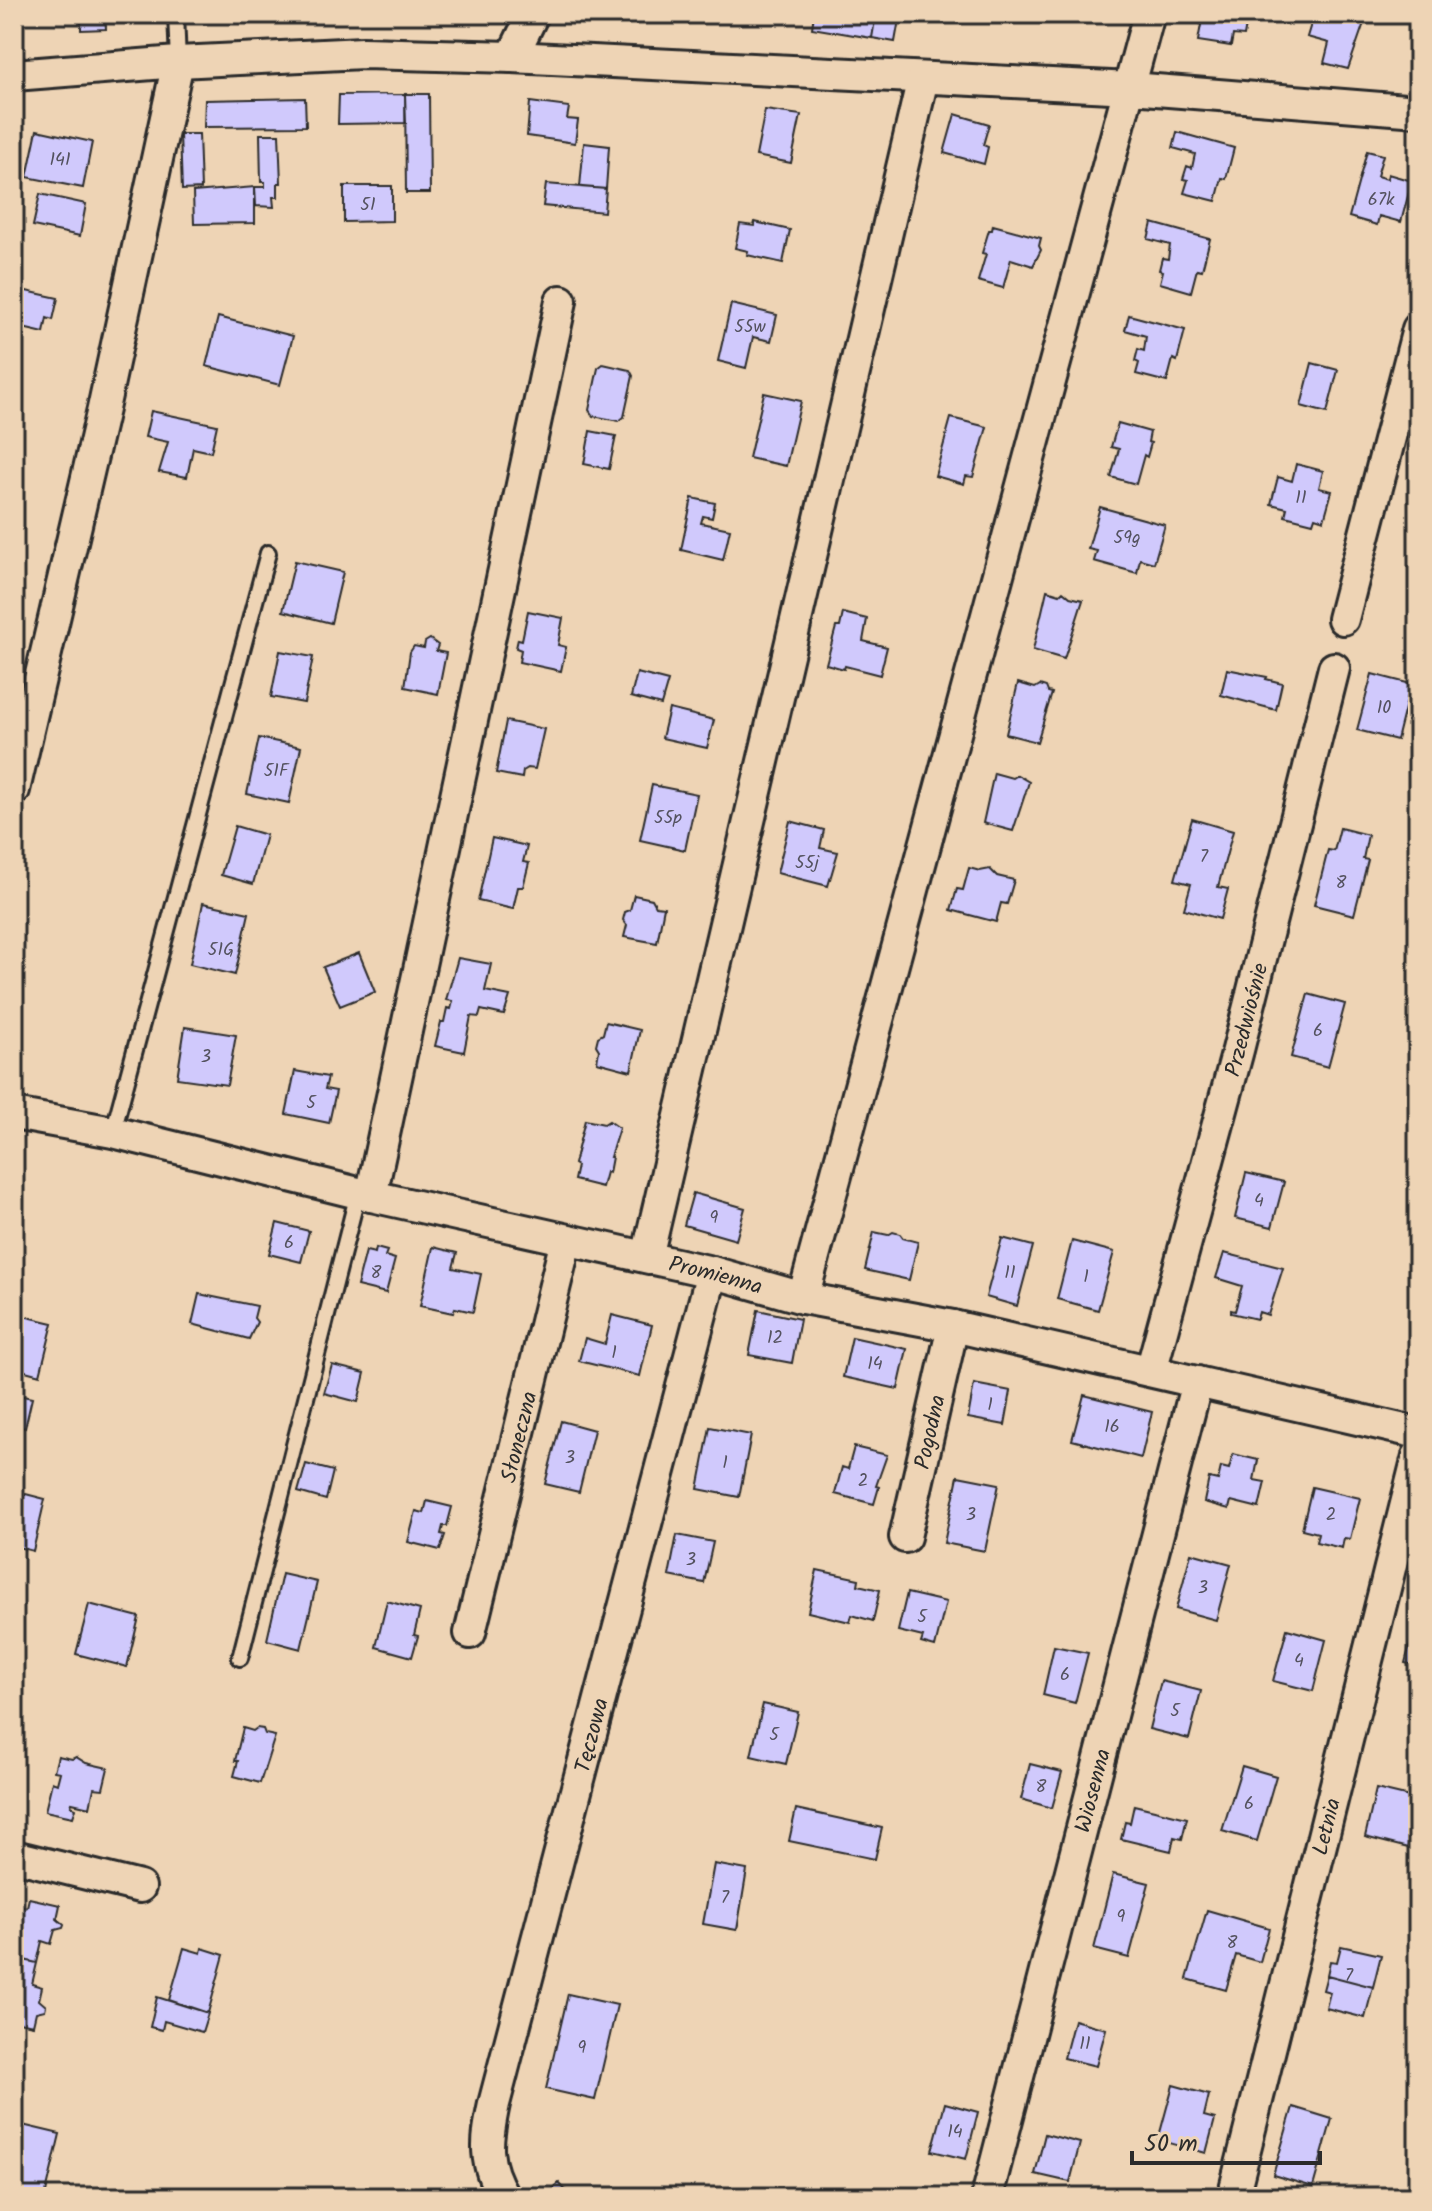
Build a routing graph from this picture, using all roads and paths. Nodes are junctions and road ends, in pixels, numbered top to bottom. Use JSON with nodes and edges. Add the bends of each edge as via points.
{"nodes":[{"id":1,"x":176,"y":14,"type":"edge"},
{"id":2,"x":533,"y":14,"type":"edge"},
{"id":3,"x":1149,"y":14,"type":"edge"},
{"id":4,"x":512,"y":57,"type":"junction"},
{"id":5,"x":178,"y":62,"type":"junction"},
{"id":6,"x":14,"y":75,"type":"edge"},
{"id":7,"x":923,"y":78,"type":"junction"},
{"id":8,"x":1131,"y":88,"type":"junction"},
{"id":9,"x":1418,"y":111,"type":"edge"},
{"id":10,"x":561,"y":301,"type":"dead end"},
{"id":11,"x":1418,"y":329,"type":"edge"},
{"id":12,"x":268,"y":553,"type":"dead end"},
{"id":13,"x":1343,"y":619,"type":"dead end"},
{"id":14,"x":1334,"y":668,"type":"dead end"},
{"id":15,"x":14,"y":790,"type":"edge"},
{"id":16,"x":14,"y":1114,"type":"edge"},
{"id":17,"x":113,"y":1132,"type":"junction"},
{"id":18,"x":365,"y":1195,"type":"junction"},
{"id":19,"x":566,"y":1240,"type":"junction"},
{"id":20,"x":647,"y":1257,"type":"junction"},
{"id":21,"x":712,"y":1272,"type":"junction"},
{"id":22,"x":803,"y":1298,"type":"junction"},
{"id":23,"x":953,"y":1326,"type":"junction"},
{"id":24,"x":1151,"y":1371,"type":"junction"},
{"id":25,"x":1197,"y":1382,"type":"junction"},
{"id":26,"x":1418,"y":1433,"type":"edge"},
{"id":27,"x":1418,"y":1456,"type":"edge"},
{"id":28,"x":905,"y":1537,"type":"dead end"},
{"id":29,"x":470,"y":1633,"type":"dead end"},
{"id":30,"x":240,"y":1658,"type":"dead end"},
{"id":31,"x":14,"y":1856,"type":"edge"},
{"id":32,"x":140,"y":1887,"type":"dead end"},
{"id":33,"x":504,"y":2197,"type":"edge"},
{"id":34,"x":987,"y":2197,"type":"edge"},
{"id":35,"x":1233,"y":2197,"type":"edge"}],
"edges":[{"from":1,"to":5,"type":"lane"},
{"from":2,"to":4,"type":"street"},
{"from":3,"to":8,"type":"street"},
{"from":4,"to":5,"type":"street","via":[[363,53]]},
{"from":4,"to":7,"type":"street"},
{"from":5,"to":6,"type":"street"},
{"from":5,"to":15,"type":"street"},
{"from":7,"to":8,"type":"street"},
{"from":7,"to":20,"type":"street"},
{"from":8,"to":9,"type":"street"},
{"from":8,"to":22,"type":"street"},
{"from":10,"to":18,"type":"street"},
{"from":11,"to":13,"type":"street"},
{"from":12,"to":17,"type":"lane"},
{"from":14,"to":24,"type":"street","name":"Przedwiośnie"},
{"from":16,"to":17,"type":"street","name":"Promienna"},
{"from":17,"to":18,"type":"street","name":"Promienna"},
{"from":18,"to":19,"type":"street","name":"Promienna"},
{"from":18,"to":30,"type":"lane"},
{"from":19,"to":20,"type":"street","name":"Promienna"},
{"from":19,"to":29,"type":"street","name":"Słoneczna"},
{"from":20,"to":21,"type":"street","name":"Promienna"},
{"from":21,"to":22,"type":"street","name":"Promienna"},
{"from":21,"to":33,"type":"street","name":"Tęczowa","via":[[494,2104],[486,2142],[492,2175]]},
{"from":22,"to":23,"type":"street","name":"Promienna"},
{"from":23,"to":24,"type":"street","name":"Promienna"},
{"from":23,"to":28,"type":"street","name":"Pogodna"},
{"from":24,"to":25,"type":"street","name":"Promienna"},
{"from":25,"to":26,"type":"street","name":"Promienna"},
{"from":25,"to":34,"type":"street","name":"Wiosenna"},
{"from":27,"to":35,"type":"street","name":"Letnia"},
{"from":31,"to":32,"type":"street"}]}
